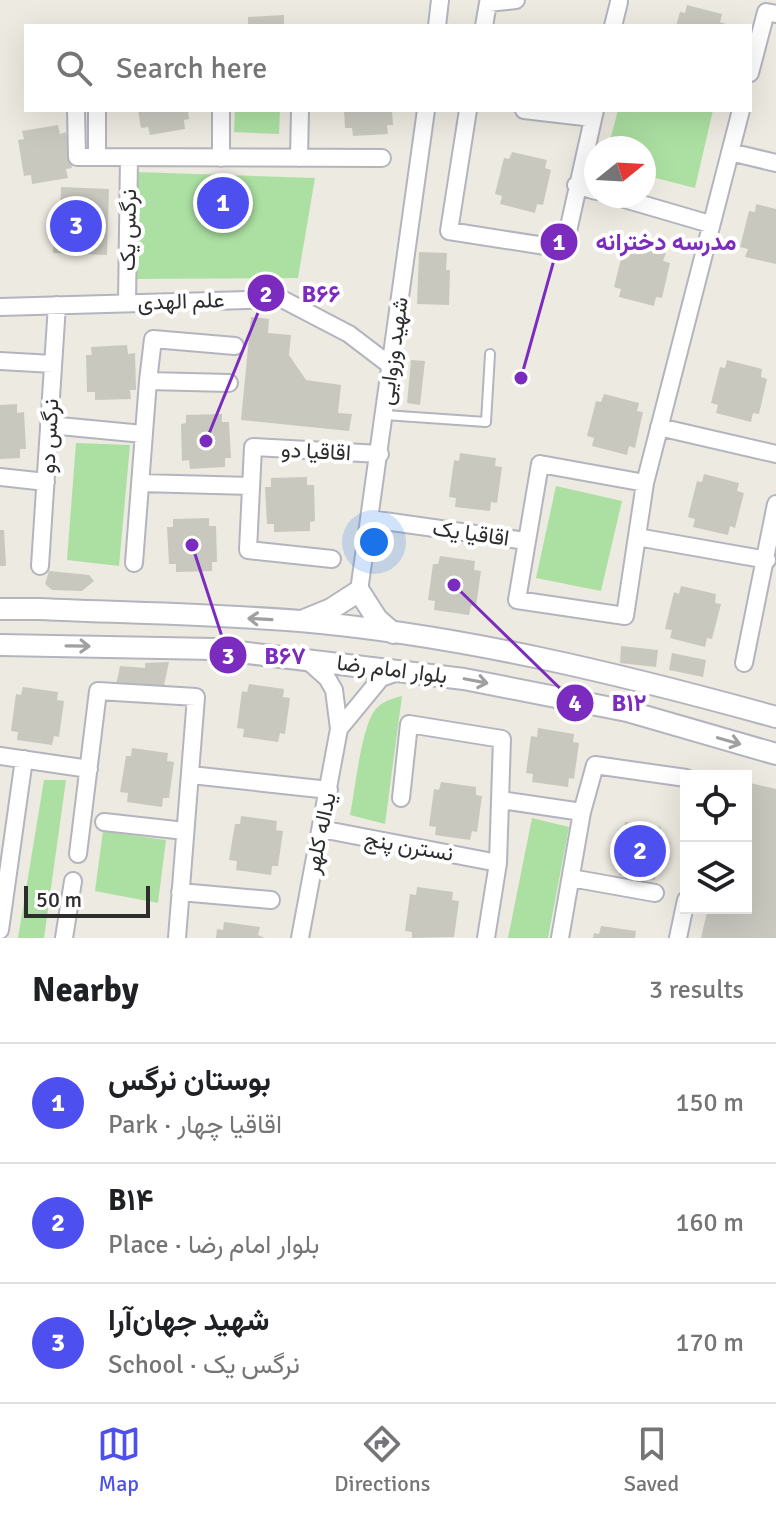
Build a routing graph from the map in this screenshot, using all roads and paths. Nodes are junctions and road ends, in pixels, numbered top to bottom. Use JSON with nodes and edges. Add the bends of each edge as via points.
{"nodes":[{"id":1,"x":440,"y":0,"type":"edge"},
{"id":2,"x":516,"y":0,"type":"edge"},
{"id":3,"x":619,"y":2,"type":"edge"},
{"id":4,"x":776,"y":14,"type":"edge"},
{"id":5,"x":437,"y":24,"type":"edge"},
{"id":6,"x":484,"y":24,"type":"edge"},
{"id":7,"x":614,"y":24,"type":"edge"},
{"id":8,"x":752,"y":65,"type":"edge"},
{"id":9,"x":76,"y":112,"type":"edge"},
{"id":10,"x":97,"y":112,"type":"edge"},
{"id":11,"x":221,"y":112,"type":"edge"},
{"id":12,"x":300,"y":112,"type":"edge"},
{"id":13,"x":426,"y":112,"type":"edge"},
{"id":14,"x":468,"y":112,"type":"edge"},
{"id":15,"x":559,"y":112,"type":"edge"},
{"id":16,"x":740,"y":112,"type":"edge"},
{"id":17,"x":594,"y":114,"type":"edge"},
{"id":18,"x":730,"y":152,"type":"junction"},
{"id":19,"x":97,"y":157,"type":"junction"},
{"id":20,"x":129,"y":158,"type":"junction"},
{"id":21,"x":221,"y":158,"type":"junction"},
{"id":22,"x":299,"y":158,"type":"junction"},
{"id":23,"x":382,"y":158,"type":"dead end"},
{"id":24,"x":776,"y":163,"type":"edge"},
{"id":25,"x":576,"y":185,"type":"junction"},
{"id":26,"x":584,"y":187,"type":"edge"},
{"id":27,"x":655,"y":208,"type":"edge"},
{"id":28,"x":710,"y":224,"type":"junction"},
{"id":29,"x":127,"y":303,"type":"junction"},
{"id":30,"x":57,"y":305,"type":"junction"},
{"id":31,"x":0,"y":307,"type":"edge"},
{"id":32,"x":235,"y":346,"type":"dead end"},
{"id":33,"x":490,"y":354,"type":"dead end"},
{"id":34,"x":0,"y":361,"type":"edge"},
{"id":35,"x":53,"y":364,"type":"junction"},
{"id":36,"x":391,"y":366,"type":"junction"},
{"id":37,"x":148,"y":381,"type":"junction"},
{"id":38,"x":229,"y":383,"type":"dead end"},
{"id":39,"x":385,"y":415,"type":"junction"},
{"id":40,"x":49,"y":425,"type":"junction"},
{"id":41,"x":659,"y":427,"type":"junction"},
{"id":42,"x":143,"y":434,"type":"junction"},
{"id":43,"x":380,"y":454,"type":"junction"},
{"id":44,"x":776,"y":454,"type":"edge"},
{"id":45,"x":0,"y":477,"type":"edge"},
{"id":46,"x":46,"y":482,"type":"junction"},
{"id":47,"x":140,"y":483,"type":"junction"},
{"id":48,"x":645,"y":483,"type":"junction"},
{"id":49,"x":251,"y":486,"type":"junction"},
{"id":50,"x":776,"y":504,"type":"edge"},
{"id":51,"x":370,"y":519,"type":"junction"},
{"id":52,"x":637,"y":537,"type":"junction"},
{"id":53,"x":526,"y":541,"type":"junction"},
{"id":54,"x":332,"y":559,"type":"dead end"},
{"id":55,"x":767,"y":560,"type":"junction"},
{"id":56,"x":134,"y":563,"type":"dead end"},
{"id":57,"x":40,"y":566,"type":"dead end"},
{"id":58,"x":359,"y":591,"type":"junction"},
{"id":59,"x":0,"y":609,"type":"edge"},
{"id":60,"x":301,"y":621,"type":"junction"},
{"id":61,"x":393,"y":633,"type":"junction"},
{"id":62,"x":0,"y":645,"type":"edge"},
{"id":63,"x":305,"y":658,"type":"junction"},
{"id":64,"x":744,"y":663,"type":"dead end"},
{"id":65,"x":402,"y":670,"type":"junction"},
{"id":66,"x":776,"y":717,"type":"edge"},
{"id":67,"x":339,"y":729,"type":"junction"},
{"id":68,"x":776,"y":754,"type":"edge"},
{"id":69,"x":0,"y":756,"type":"edge"},
{"id":70,"x":24,"y":759,"type":"junction"},
{"id":71,"x":89,"y":769,"type":"junction"},
{"id":72,"x":191,"y":775,"type":"junction"},
{"id":73,"x":680,"y":777,"type":"edge"},
{"id":74,"x":329,"y":790,"type":"junction"},
{"id":75,"x":401,"y":798,"type":"dead end"},
{"id":76,"x":501,"y":800,"type":"junction"},
{"id":77,"x":582,"y":812,"type":"junction"},
{"id":78,"x":104,"y":822,"type":"dead end"},
{"id":79,"x":321,"y":829,"type":"junction"},
{"id":80,"x":185,"y":831,"type":"junction"},
{"id":81,"x":78,"y":854,"type":"dead end"},
{"id":82,"x":498,"y":863,"type":"junction"},
{"id":83,"x":571,"y":878,"type":"junction"},
{"id":84,"x":73,"y":881,"type":"dead end"},
{"id":85,"x":180,"y":892,"type":"junction"},
{"id":86,"x":655,"y":893,"type":"dead end"},
{"id":87,"x":271,"y":900,"type":"dead end"},
{"id":88,"x":683,"y":914,"type":"edge"},
{"id":89,"x":0,"y":930,"type":"edge"},
{"id":90,"x":64,"y":938,"type":"edge"},
{"id":91,"x":177,"y":938,"type":"edge"},
{"id":92,"x":300,"y":938,"type":"edge"},
{"id":93,"x":486,"y":938,"type":"edge"},
{"id":94,"x":560,"y":938,"type":"edge"},
{"id":95,"x":678,"y":938,"type":"edge"}],
"edges":[{"from":1,"to":5,"type":"street"},
{"from":2,"to":6,"type":"street","via":[[488,3]]},
{"from":3,"to":7,"type":"street"},
{"from":4,"to":8,"type":"street","via":[[766,12]]},
{"from":9,"to":19,"type":"street","via":[[77,157]]},
{"from":10,"to":19,"type":"street"},
{"from":11,"to":21,"type":"street"},
{"from":12,"to":22,"type":"street"},
{"from":13,"to":36,"type":"street","name":"شهید وزوایی"},
{"from":14,"to":25,"type":"street","via":[[449,231],[564,249]]},
{"from":15,"to":17,"type":"street"},
{"from":16,"to":18,"type":"street"},
{"from":17,"to":25,"type":"street"},
{"from":18,"to":24,"type":"street"},
{"from":18,"to":28,"type":"street"},
{"from":19,"to":20,"type":"street"},
{"from":20,"to":21,"type":"street"},
{"from":20,"to":29,"type":"street","name":"نرگس یک"},
{"from":21,"to":22,"type":"street"},
{"from":22,"to":23,"type":"street"},
{"from":25,"to":26,"type":"street"},
{"from":27,"to":28,"type":"street"},
{"from":28,"to":41,"type":"street"},
{"from":29,"to":30,"type":"street","name":"علم الهدی"},
{"from":29,"to":36,"type":"street","name":"علم الهدی","via":[[282,299],[349,334]]},
{"from":30,"to":31,"type":"street","name":"علم الهدی"},
{"from":30,"to":35,"type":"street","name":"نرگس دو"},
{"from":32,"to":37,"type":"street","via":[[153,339]]},
{"from":33,"to":39,"type":"lane","via":[[486,422]]},
{"from":34,"to":35,"type":"street"},
{"from":35,"to":40,"type":"street","name":"نرگس دو"},
{"from":36,"to":39,"type":"street","name":"شهید وزوایی"},
{"from":37,"to":38,"type":"street"},
{"from":37,"to":42,"type":"street"},
{"from":39,"to":43,"type":"street","name":"شهید وزوایی"},
{"from":40,"to":42,"type":"street"},
{"from":40,"to":46,"type":"street","name":"نرگس دو"},
{"from":41,"to":44,"type":"street"},
{"from":41,"to":48,"type":"street"},
{"from":42,"to":47,"type":"street"},
{"from":43,"to":49,"type":"street","name":"اقاقیا دو","via":[[253,447]]},
{"from":43,"to":51,"type":"street","name":"شهید وزوایی"},
{"from":45,"to":46,"type":"street"},
{"from":46,"to":57,"type":"street","name":"نرگس دو"},
{"from":47,"to":49,"type":"street"},
{"from":47,"to":56,"type":"street"},
{"from":48,"to":52,"type":"street"},
{"from":48,"to":53,"type":"street","via":[[540,464]]},
{"from":49,"to":54,"type":"street","via":[[248,550]]},
{"from":50,"to":55,"type":"street"},
{"from":51,"to":53,"type":"street","name":"اقاقیا یک"},
{"from":51,"to":58,"type":"street","name":"شهید وزوایی"},
{"from":52,"to":53,"type":"street","via":[[625,616],[517,600]]},
{"from":52,"to":55,"type":"street"},
{"from":55,"to":64,"type":"street"},
{"from":58,"to":60,"type":"street"},
{"from":58,"to":61,"type":"street"},
{"from":60,"to":59,"type":"street","name":"بلوار امام رضا","one_way":true},
{"from":60,"to":61,"type":"street","name":"بلوار امام رضا"},
{"from":61,"to":66,"type":"street","name":"بلوار امام رضا","via":[[635,678]]},
{"from":62,"to":63,"type":"street","name":"بلوار امام رضا","one_way":true,"via":[[214,649]]},
{"from":63,"to":65,"type":"street","name":"بلوار امام رضا"},
{"from":63,"to":67,"type":"street","name":"یداله کلهر","via":[[334,690]]},
{"from":65,"to":67,"type":"street","via":[[381,678]]},
{"from":65,"to":68,"type":"street","name":"بلوار امام رضا","one_way":true,"via":[[627,711]]},
{"from":67,"to":74,"type":"street","name":"یداله کلهر"},
{"from":69,"to":70,"type":"street"},
{"from":70,"to":71,"type":"street"},
{"from":70,"to":89,"type":"street"},
{"from":71,"to":72,"type":"street","via":[[98,691],[196,697]]},
{"from":71,"to":81,"type":"street"},
{"from":72,"to":74,"type":"street"},
{"from":72,"to":80,"type":"street"},
{"from":73,"to":77,"type":"street","via":[[595,765]]},
{"from":74,"to":79,"type":"street","name":"یداله کلهر"},
{"from":75,"to":76,"type":"street","via":[[409,724],[502,739]]},
{"from":76,"to":77,"type":"street"},
{"from":76,"to":82,"type":"street"},
{"from":77,"to":83,"type":"street"},
{"from":78,"to":80,"type":"street"},
{"from":79,"to":82,"type":"street","name":"نسترن پنج"},
{"from":79,"to":92,"type":"street","name":"یداله کلهر"},
{"from":80,"to":85,"type":"street"},
{"from":82,"to":93,"type":"street"},
{"from":83,"to":86,"type":"street"},
{"from":83,"to":94,"type":"street"},
{"from":84,"to":90,"type":"street"},
{"from":85,"to":87,"type":"street"},
{"from":85,"to":91,"type":"street"},
{"from":88,"to":95,"type":"street"}]}
